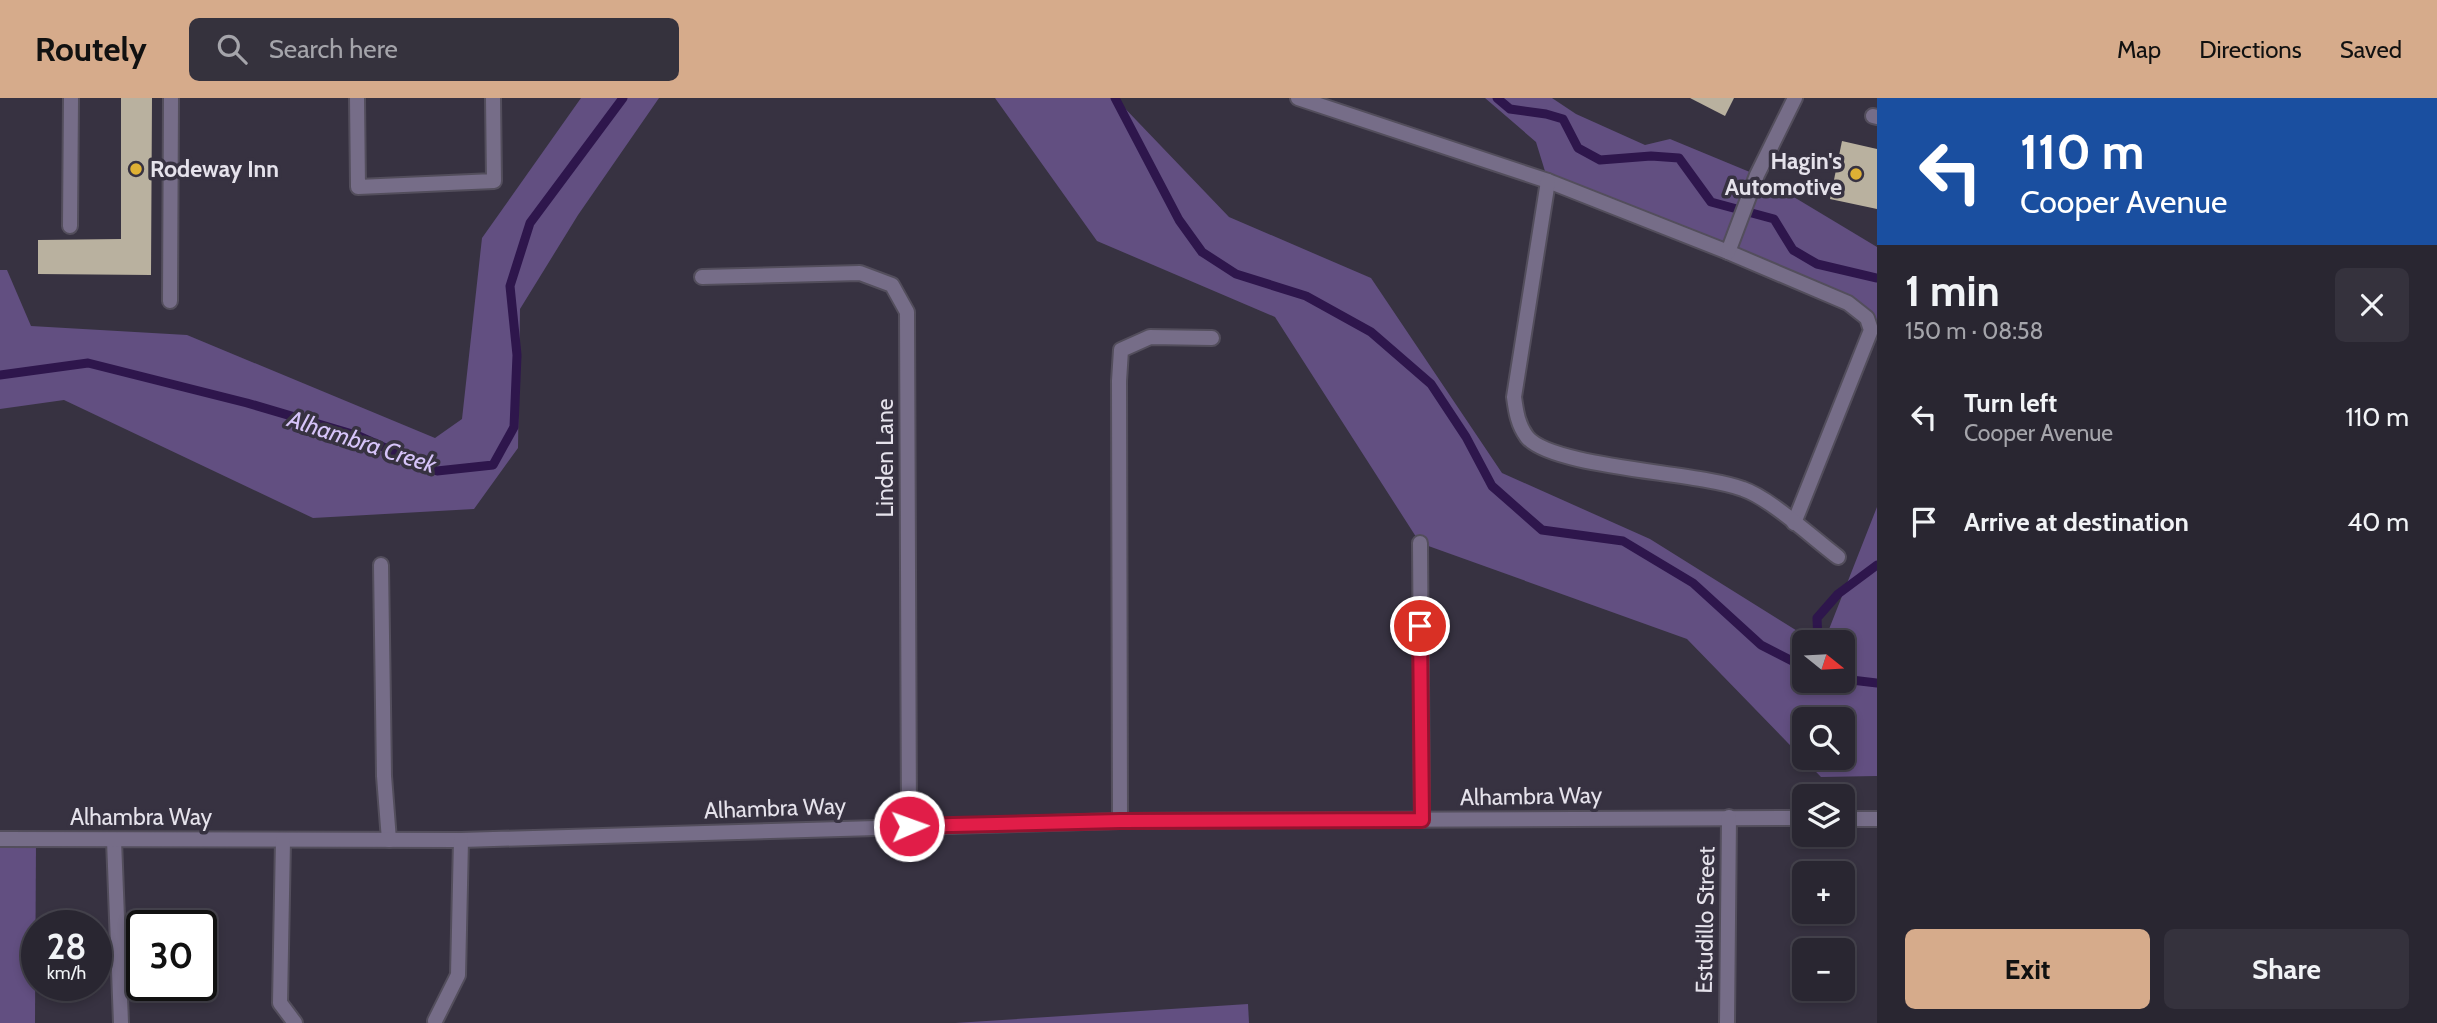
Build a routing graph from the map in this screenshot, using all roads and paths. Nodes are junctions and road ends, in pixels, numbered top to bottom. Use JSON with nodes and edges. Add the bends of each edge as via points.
{"nodes":[{"id":1,"x":71,"y":98,"type":"edge"},
{"id":2,"x":171,"y":98,"type":"edge"},
{"id":3,"x":357,"y":98,"type":"edge"},
{"id":4,"x":493,"y":98,"type":"edge"},
{"id":5,"x":1298,"y":98,"type":"edge"},
{"id":6,"x":1795,"y":98,"type":"edge"},
{"id":7,"x":1548,"y":181,"type":"junction"},
{"id":8,"x":71,"y":226,"type":"dead end"},
{"id":9,"x":1728,"y":251,"type":"junction"},
{"id":10,"x":702,"y":277,"type":"dead end"},
{"id":11,"x":170,"y":301,"type":"dead end"},
{"id":12,"x":1212,"y":338,"type":"dead end"},
{"id":13,"x":1794,"y":523,"type":"junction"},
{"id":14,"x":1420,"y":544,"type":"dead end"},
{"id":15,"x":1838,"y":557,"type":"dead end"},
{"id":16,"x":381,"y":565,"type":"dead end"},
{"id":17,"x":1729,"y":817,"type":"junction"},
{"id":18,"x":1792,"y":818,"type":"edge"},
{"id":19,"x":1855,"y":819,"type":"edge"},
{"id":20,"x":1877,"y":819,"type":"edge"},
{"id":21,"x":1422,"y":820,"type":"junction"},
{"id":22,"x":1120,"y":821,"type":"junction"},
{"id":23,"x":909,"y":826,"type":"junction"},
{"id":24,"x":0,"y":839,"type":"edge"},
{"id":25,"x":114,"y":840,"type":"junction"},
{"id":26,"x":283,"y":840,"type":"junction"},
{"id":27,"x":388,"y":840,"type":"junction"},
{"id":28,"x":461,"y":840,"type":"junction"},
{"id":29,"x":121,"y":1023,"type":"edge"},
{"id":30,"x":295,"y":1023,"type":"edge"},
{"id":31,"x":432,"y":1023,"type":"edge"},
{"id":32,"x":1727,"y":1023,"type":"edge"}],
"edges":[{"from":1,"to":8,"type":"street"},
{"from":2,"to":11,"type":"street"},
{"from":3,"to":4,"type":"street","via":[[358,187],[494,181]]},
{"from":5,"to":7,"type":"street"},
{"from":6,"to":9,"type":"street","via":[[1757,175]]},
{"from":7,"to":9,"type":"street"},
{"from":7,"to":13,"type":"street","via":[[1514,397],[1528,439],[1548,450],[1602,464],[1745,489]]},
{"from":9,"to":13,"type":"street","via":[[1848,303],[1867,318],[1871,330]]},
{"from":10,"to":23,"type":"street","name":"Linden Lane","via":[[860,273],[892,285],[907,312]]},
{"from":12,"to":22,"type":"street","via":[[1150,337],[1121,350]]},
{"from":13,"to":15,"type":"street"},
{"from":14,"to":21,"type":"street"},
{"from":16,"to":27,"type":"street"},
{"from":17,"to":18,"type":"street","name":"Alhambra Way"},
{"from":17,"to":21,"type":"street","name":"Alhambra Way"},
{"from":17,"to":32,"type":"street","name":"Estudillo Street"},
{"from":19,"to":20,"type":"street"},
{"from":21,"to":22,"type":"street","name":"Alhambra Way"},
{"from":22,"to":23,"type":"street","name":"Alhambra Way"},
{"from":23,"to":28,"type":"street","name":"Alhambra Way"},
{"from":24,"to":25,"type":"street","name":"Alhambra Way"},
{"from":25,"to":26,"type":"street","name":"Alhambra Way"},
{"from":25,"to":29,"type":"street"},
{"from":26,"to":27,"type":"street","name":"Alhambra Way"},
{"from":26,"to":30,"type":"street","via":[[280,1003]]},
{"from":27,"to":28,"type":"street","name":"Alhambra Way"},
{"from":28,"to":31,"type":"street","via":[[458,975]]}]}
